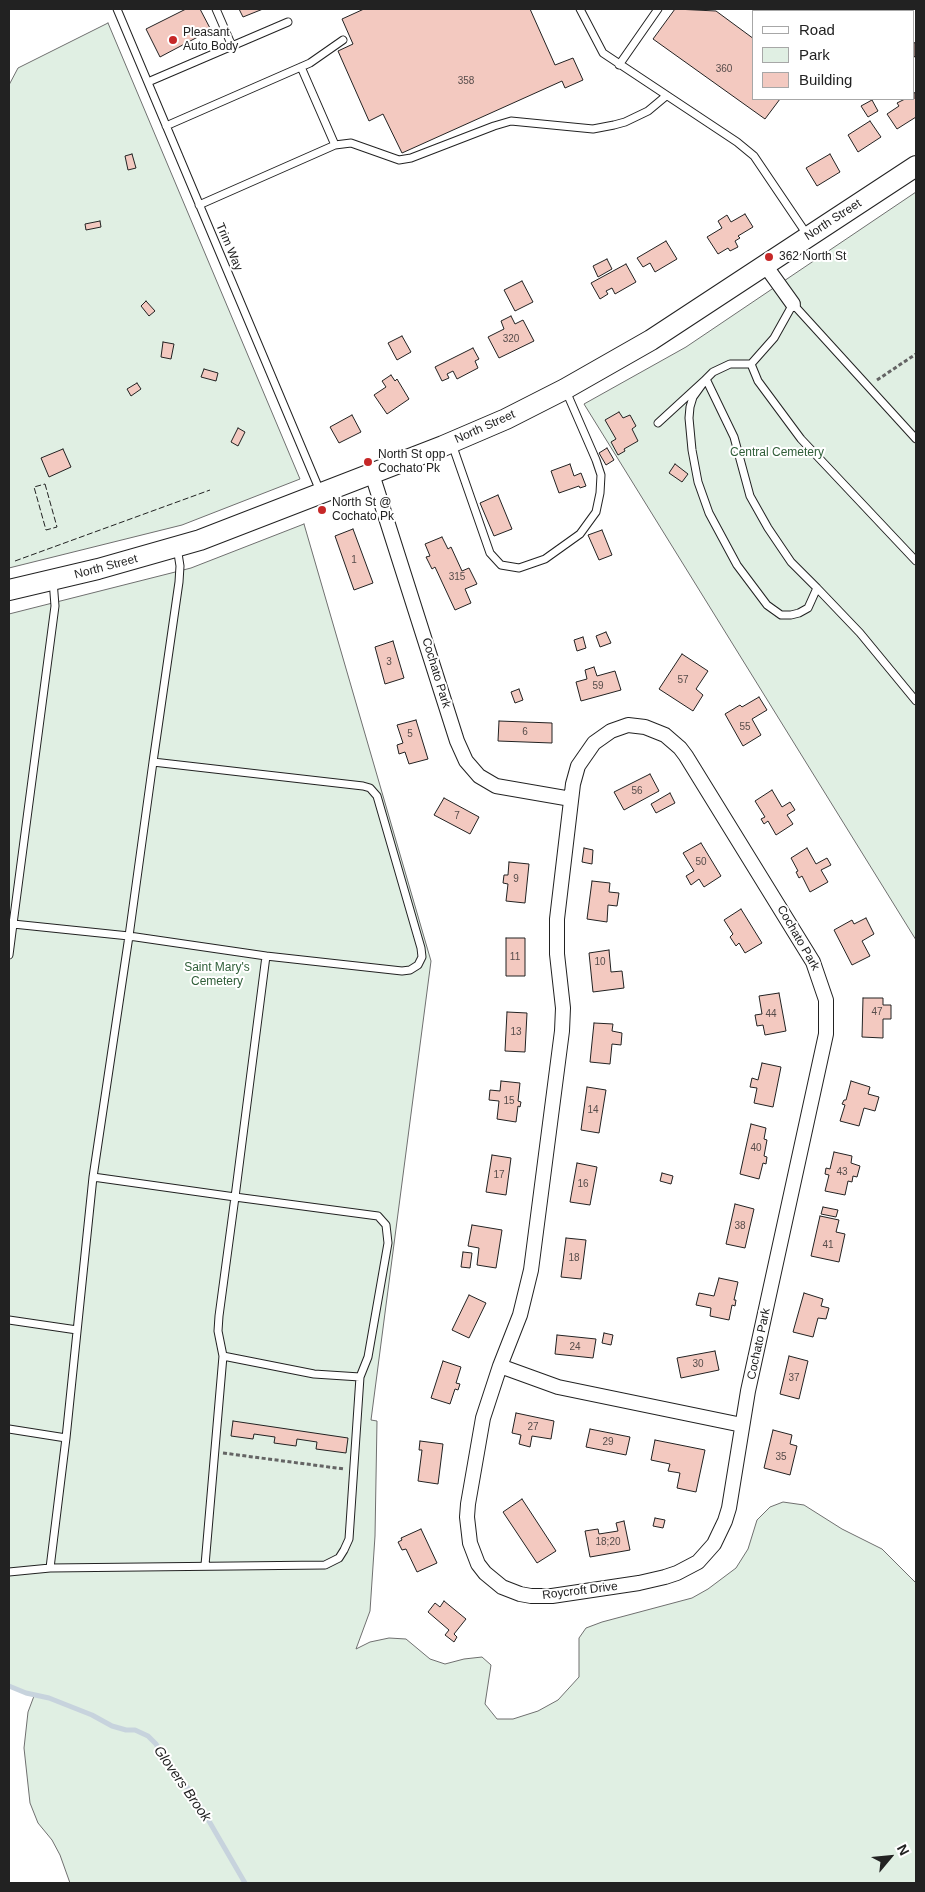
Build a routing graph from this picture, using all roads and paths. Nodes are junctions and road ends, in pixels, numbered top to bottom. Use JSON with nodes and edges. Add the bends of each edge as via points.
{"nodes":[{"id":1,"x":118,"y":9,"type":"edge"},
{"id":2,"x":216,"y":9,"type":"edge"},
{"id":3,"x":580,"y":9,"type":"edge"},
{"id":4,"x":658,"y":9,"type":"edge"},
{"id":5,"x":288,"y":22,"type":"dead end"},
{"id":6,"x":344,"y":40,"type":"dead end"},
{"id":7,"x":232,"y":46,"type":"junction"},
{"id":8,"x":619,"y":65,"type":"junction"},
{"id":9,"x":301,"y":67,"type":"junction"},
{"id":10,"x":148,"y":82,"type":"junction"},
{"id":11,"x":666,"y":96,"type":"junction"},
{"id":12,"x":166,"y":126,"type":"junction"},
{"id":13,"x":335,"y":145,"type":"junction"},
{"id":14,"x":916,"y":166,"type":"edge"},
{"id":15,"x":199,"y":204,"type":"junction"},
{"id":16,"x":808,"y":236,"type":"junction"},
{"id":17,"x":765,"y":265,"type":"junction"},
{"id":18,"x":793,"y":304,"type":"junction"},
{"id":19,"x":916,"y":354,"type":"edge"},
{"id":20,"x":751,"y":364,"type":"junction"},
{"id":21,"x":706,"y":378,"type":"junction"},
{"id":22,"x":868,"y":386,"type":"junction"},
{"id":23,"x":565,"y":388,"type":"junction"},
{"id":24,"x":658,"y":423,"type":"dead end"},
{"id":25,"x":916,"y":439,"type":"edge"},
{"id":26,"x":451,"y":443,"type":"junction"},
{"id":27,"x":372,"y":474,"type":"junction"},
{"id":28,"x":321,"y":494,"type":"junction"},
{"id":29,"x":177,"y":547,"type":"junction"},
{"id":30,"x":916,"y":561,"type":"edge"},
{"id":31,"x":53,"y":580,"type":"junction"},
{"id":32,"x":817,"y":588,"type":"junction"},
{"id":33,"x":9,"y":590,"type":"edge"},
{"id":34,"x":916,"y":701,"type":"edge"},
{"id":35,"x":153,"y":762,"type":"junction"},
{"id":36,"x":571,"y":798,"type":"junction"},
{"id":37,"x":11,"y":923,"type":"edge"},
{"id":38,"x":129,"y":936,"type":"junction"},
{"id":39,"x":9,"y":955,"type":"edge"},
{"id":40,"x":266,"y":956,"type":"junction"},
{"id":41,"x":93,"y":1177,"type":"junction"},
{"id":42,"x":236,"y":1197,"type":"junction"},
{"id":43,"x":9,"y":1320,"type":"edge"},
{"id":44,"x":77,"y":1330,"type":"junction"},
{"id":45,"x":223,"y":1356,"type":"junction"},
{"id":46,"x":500,"y":1366,"type":"junction"},
{"id":47,"x":360,"y":1377,"type":"junction"},
{"id":48,"x":742,"y":1425,"type":"junction"},
{"id":49,"x":9,"y":1429,"type":"edge"},
{"id":50,"x":479,"y":1436,"type":"joint"},
{"id":51,"x":66,"y":1438,"type":"junction"},
{"id":52,"x":215,"y":1452,"type":"junction"},
{"id":53,"x":354,"y":1470,"type":"junction"},
{"id":54,"x":733,"y":1480,"type":"joint"},
{"id":55,"x":205,"y":1565,"type":"junction"},
{"id":56,"x":50,"y":1568,"type":"junction"},
{"id":57,"x":9,"y":1572,"type":"edge"}],
"edges":[{"from":1,"to":10,"type":"lane","name":"Trim Way"},
{"from":2,"to":7,"type":"lane"},
{"from":3,"to":8,"type":"lane","via":[[603,53]]},
{"from":4,"to":8,"type":"lane"},
{"from":5,"to":7,"type":"lane"},
{"from":6,"to":9,"type":"lane"},
{"from":7,"to":10,"type":"lane"},
{"from":8,"to":11,"type":"lane"},
{"from":9,"to":12,"type":"lane"},
{"from":9,"to":13,"type":"lane"},
{"from":10,"to":12,"type":"lane","name":"Trim Way"},
{"from":11,"to":13,"type":"lane","via":[[648,112],[614,125],[593,129],[520,121],[502,123],[404,160],[392,159],[351,143]]},
{"from":11,"to":16,"type":"lane","via":[[754,156]]},
{"from":12,"to":15,"type":"lane","name":"Trim Way"},
{"from":13,"to":15,"type":"lane"},
{"from":14,"to":16,"type":"main road","name":"North Street"},
{"from":15,"to":28,"type":"lane","name":"Trim Way"},
{"from":16,"to":17,"type":"main road","name":"North Street"},
{"from":17,"to":18,"type":"street"},
{"from":17,"to":23,"type":"main road","name":"North Street","via":[[651,340]]},
{"from":18,"to":20,"type":"lane","via":[[774,338]]},
{"from":18,"to":22,"type":"lane"},
{"from":19,"to":22,"type":"path"},
{"from":20,"to":21,"type":"lane","via":[[730,364]]},
{"from":20,"to":30,"type":"lane","via":[[758,381],[802,438]]},
{"from":21,"to":24,"type":"lane"},
{"from":21,"to":32,"type":"lane","via":[[734,437],[750,496],[791,562]]},
{"from":21,"to":32,"type":"lane","via":[[691,402],[690,426],[698,482],[723,540],[767,605],[781,615],[791,615],[808,608]]},
{"from":22,"to":25,"type":"lane"},
{"from":23,"to":26,"type":"main road","name":"North Street"},
{"from":23,"to":26,"type":"lane","via":[[596,460],[601,475],[600,493],[596,512],[580,534],[545,559],[519,568],[501,565],[490,553]]},
{"from":26,"to":27,"type":"main road","name":"North Street"},
{"from":27,"to":28,"type":"main road","name":"North Street"},
{"from":27,"to":36,"type":"street","name":"Cochato Park","via":[[466,761],[479,776],[496,786]]},
{"from":28,"to":29,"type":"main road","name":"North Street"},
{"from":29,"to":31,"type":"main road","name":"North Street"},
{"from":29,"to":35,"type":"lane","via":[[179,582]]},
{"from":31,"to":33,"type":"main road","name":"North Street"},
{"from":31,"to":37,"type":"lane","via":[[55,606]]},
{"from":32,"to":34,"type":"lane","via":[[860,633]]},
{"from":35,"to":38,"type":"lane"},
{"from":35,"to":40,"type":"lane","via":[[363,786],[377,796],[421,948],[419,962],[410,970],[402,971]]},
{"from":36,"to":46,"type":"street","name":"Cochato Park","via":[[556,936],[562,1031],[531,1270],[520,1316]]},
{"from":36,"to":48,"type":"street","name":"Cochato Park","via":[[578,766],[588,749],[603,736],[620,727],[636,725],[665,735],[686,756],[798,936],[823,987],[826,1034]]},
{"from":37,"to":38,"type":"lane"},
{"from":37,"to":39,"type":"lane"},
{"from":38,"to":40,"type":"lane"},
{"from":38,"to":41,"type":"lane"},
{"from":40,"to":42,"type":"lane"},
{"from":41,"to":42,"type":"lane"},
{"from":41,"to":44,"type":"lane"},
{"from":42,"to":45,"type":"lane","via":[[219,1316]]},
{"from":42,"to":47,"type":"lane","via":[[378,1216],[386,1225],[388,1243],[368,1357]]},
{"from":43,"to":44,"type":"lane"},
{"from":44,"to":51,"type":"lane"},
{"from":45,"to":47,"type":"lane","via":[[314,1374]]},
{"from":45,"to":52,"type":"lane"},
{"from":46,"to":48,"type":"street","via":[[558,1387]]},
{"from":46,"to":50,"type":"street","name":"Cochato Park"},
{"from":47,"to":53,"type":"lane"},
{"from":48,"to":54,"type":"street","name":"Cochato Park"},
{"from":49,"to":51,"type":"lane"},
{"from":50,"to":54,"type":"street","name":"Roycroft Drive","via":[[468,1504],[470,1543],[485,1573],[502,1587],[531,1596],[552,1596],[638,1583],[689,1567],[706,1554],[720,1532],[729,1508]]},
{"from":51,"to":56,"type":"lane"},
{"from":52,"to":53,"type":"path"},
{"from":52,"to":55,"type":"lane"},
{"from":53,"to":55,"type":"lane","via":[[348,1538],[344,1550],[333,1562],[325,1565]]},
{"from":55,"to":56,"type":"lane"},
{"from":56,"to":57,"type":"lane"}]}
